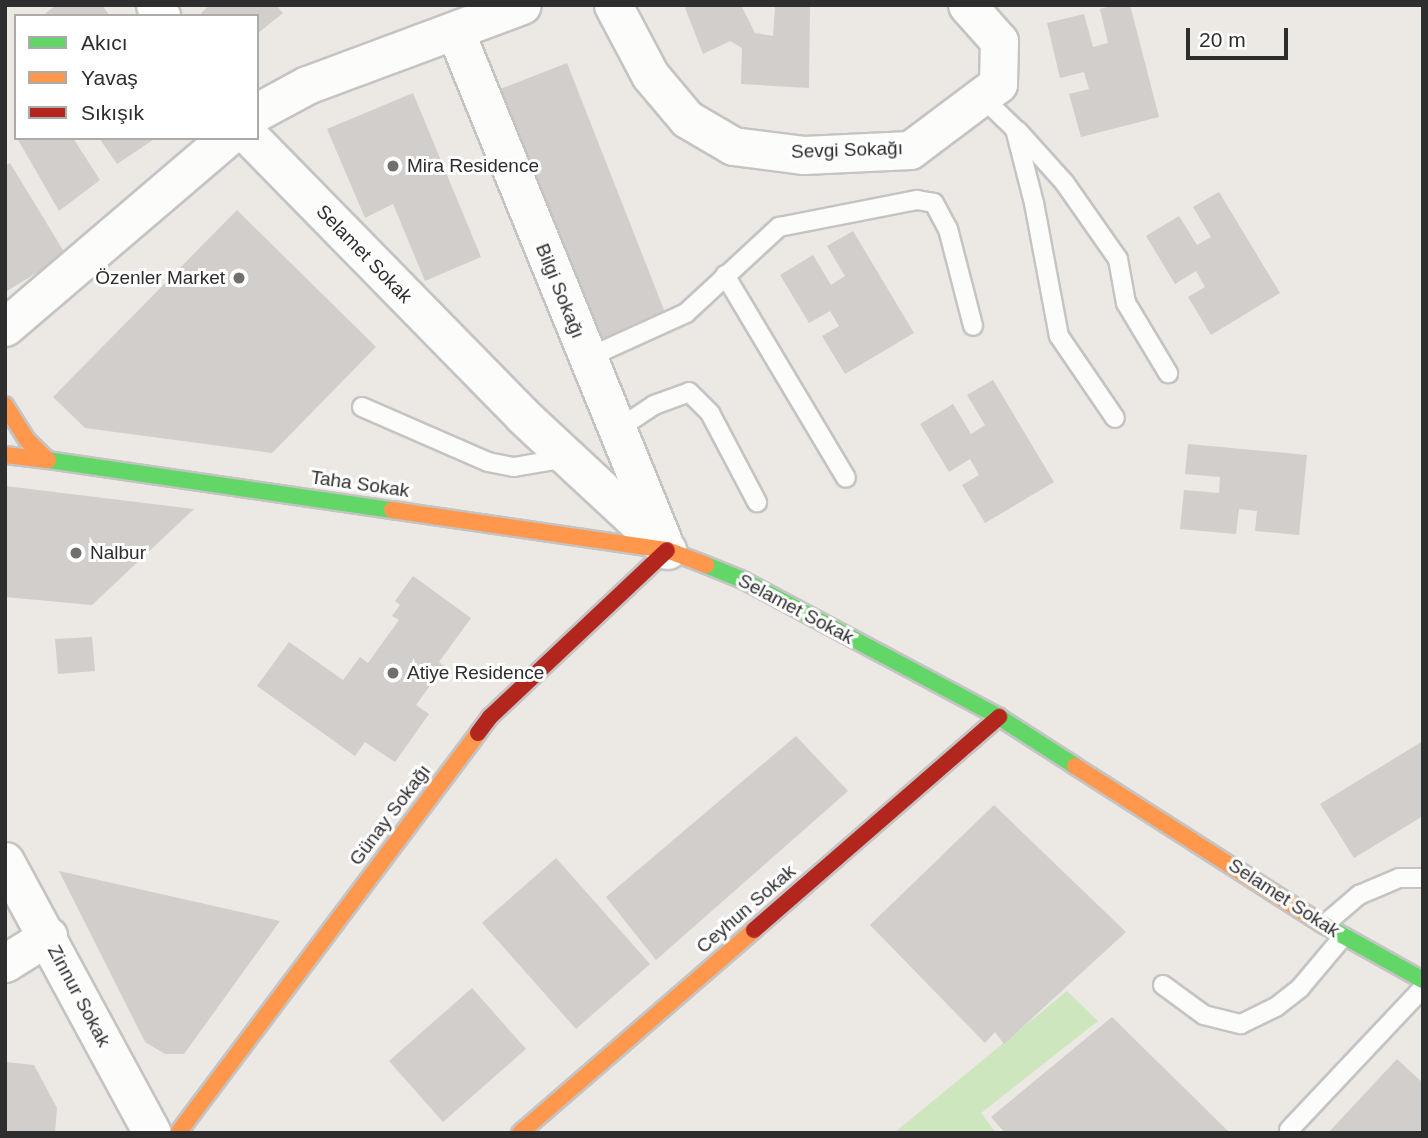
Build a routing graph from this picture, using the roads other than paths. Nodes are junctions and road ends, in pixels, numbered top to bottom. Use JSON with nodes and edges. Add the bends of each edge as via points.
{"nodes":[{"id":1,"x":522,"y":5,"type":"edge"},
{"id":2,"x":613,"y":5,"type":"edge"},
{"id":3,"x":967,"y":5,"type":"edge"},
{"id":4,"x":455,"y":32,"type":"junction"},
{"id":5,"x":982,"y":97,"type":"junction"},
{"id":6,"x":259,"y":111,"type":"edge"},
{"id":7,"x":1016,"y":129,"type":"junction"},
{"id":8,"x":224,"y":140,"type":"edge"},
{"id":9,"x":253,"y":140,"type":"edge"},
{"id":10,"x":725,"y":275,"type":"junction"},
{"id":11,"x":973,"y":326,"type":"dead end"},
{"id":12,"x":5,"y":327,"type":"edge"},
{"id":13,"x":587,"y":358,"type":"junction"},
{"id":14,"x":1168,"y":373,"type":"dead end"},
{"id":15,"x":5,"y":405,"type":"edge"},
{"id":16,"x":362,"y":407,"type":"dead end"},
{"id":17,"x":1115,"y":418,"type":"dead end"},
{"id":18,"x":618,"y":429,"type":"junction"},
{"id":19,"x":5,"y":455,"type":"edge"},
{"id":20,"x":567,"y":458,"type":"junction"},
{"id":21,"x":48,"y":460,"type":"junction"},
{"id":22,"x":846,"y":478,"type":"dead end"},
{"id":23,"x":757,"y":502,"type":"dead end"},
{"id":24,"x":667,"y":550,"type":"junction"},
{"id":25,"x":999,"y":717,"type":"junction"},
{"id":26,"x":5,"y":861,"type":"edge"},
{"id":27,"x":1423,"y":878,"type":"edge"},
{"id":28,"x":1325,"y":924,"type":"junction"},
{"id":29,"x":48,"y":936,"type":"junction"},
{"id":30,"x":1343,"y":937,"type":"junction"},
{"id":31,"x":5,"y":963,"type":"edge"},
{"id":32,"x":1423,"y":980,"type":"edge"},
{"id":33,"x":1163,"y":985,"type":"dead end"},
{"id":34,"x":1423,"y":988,"type":"edge"},
{"id":35,"x":1290,"y":1130,"type":"dead end"},
{"id":36,"x":152,"y":1133,"type":"edge"},
{"id":37,"x":178,"y":1133,"type":"edge"},
{"id":38,"x":520,"y":1133,"type":"edge"}],
"edges":[{"from":1,"to":4,"type":"street"},
{"from":2,"to":5,"type":"street","name":"Sevgi Sokağı","via":[[650,75],[687,119],[733,146],[804,155],[910,150]]},
{"from":3,"to":5,"type":"street","name":"Sevgi Sokağı","via":[[999,41],[998,84]]},
{"from":4,"to":6,"type":"street","via":[[307,85]]},
{"from":4,"to":13,"type":"street","name":"Bilgi Sokağı"},
{"from":5,"to":7,"type":"lane"},
{"from":7,"to":14,"type":"lane","via":[[1064,182],[1118,259],[1126,303]]},
{"from":7,"to":17,"type":"lane","via":[[1059,336]]},
{"from":8,"to":12,"type":"street"},
{"from":9,"to":20,"type":"street","name":"Selamet Sokak"},
{"from":10,"to":11,"type":"lane","via":[[779,227],[917,200],[934,203],[948,229]]},
{"from":10,"to":13,"type":"lane","via":[[686,313]]},
{"from":10,"to":22,"type":"lane"},
{"from":13,"to":18,"type":"street","name":"Bilgi Sokağı"},
{"from":15,"to":21,"type":"street","via":[[27,440]]},
{"from":16,"to":20,"type":"lane","via":[[488,462],[514,467]]},
{"from":18,"to":23,"type":"lane","via":[[654,405],[689,392],[710,413]]},
{"from":18,"to":24,"type":"street","name":"Bilgi Sokağı"},
{"from":19,"to":21,"type":"street","name":"Taha Sokak"},
{"from":20,"to":24,"type":"street","name":"Selamet Sokak"},
{"from":21,"to":24,"type":"street","name":"Taha Sokak"},
{"from":24,"to":25,"type":"street","name":"Selamet Sokak","via":[[741,579]]},
{"from":24,"to":37,"type":"street","name":"Günay Sokağı","via":[[490,717]]},
{"from":25,"to":28,"type":"street","name":"Selamet Sokak"},
{"from":25,"to":38,"type":"street","name":"Ceyhun Sokak"},
{"from":26,"to":29,"type":"street","name":"Zinnur Sokak"},
{"from":27,"to":28,"type":"lane","via":[[1399,878],[1359,895]]},
{"from":28,"to":30,"type":"street","name":"Selamet Sokak"},
{"from":29,"to":31,"type":"street"},
{"from":29,"to":36,"type":"street","name":"Zinnur Sokak"},
{"from":30,"to":32,"type":"street","name":"Selamet Sokak"},
{"from":30,"to":33,"type":"lane","via":[[1300,988],[1276,1007],[1241,1024],[1204,1014]]},
{"from":34,"to":35,"type":"lane"}]}
